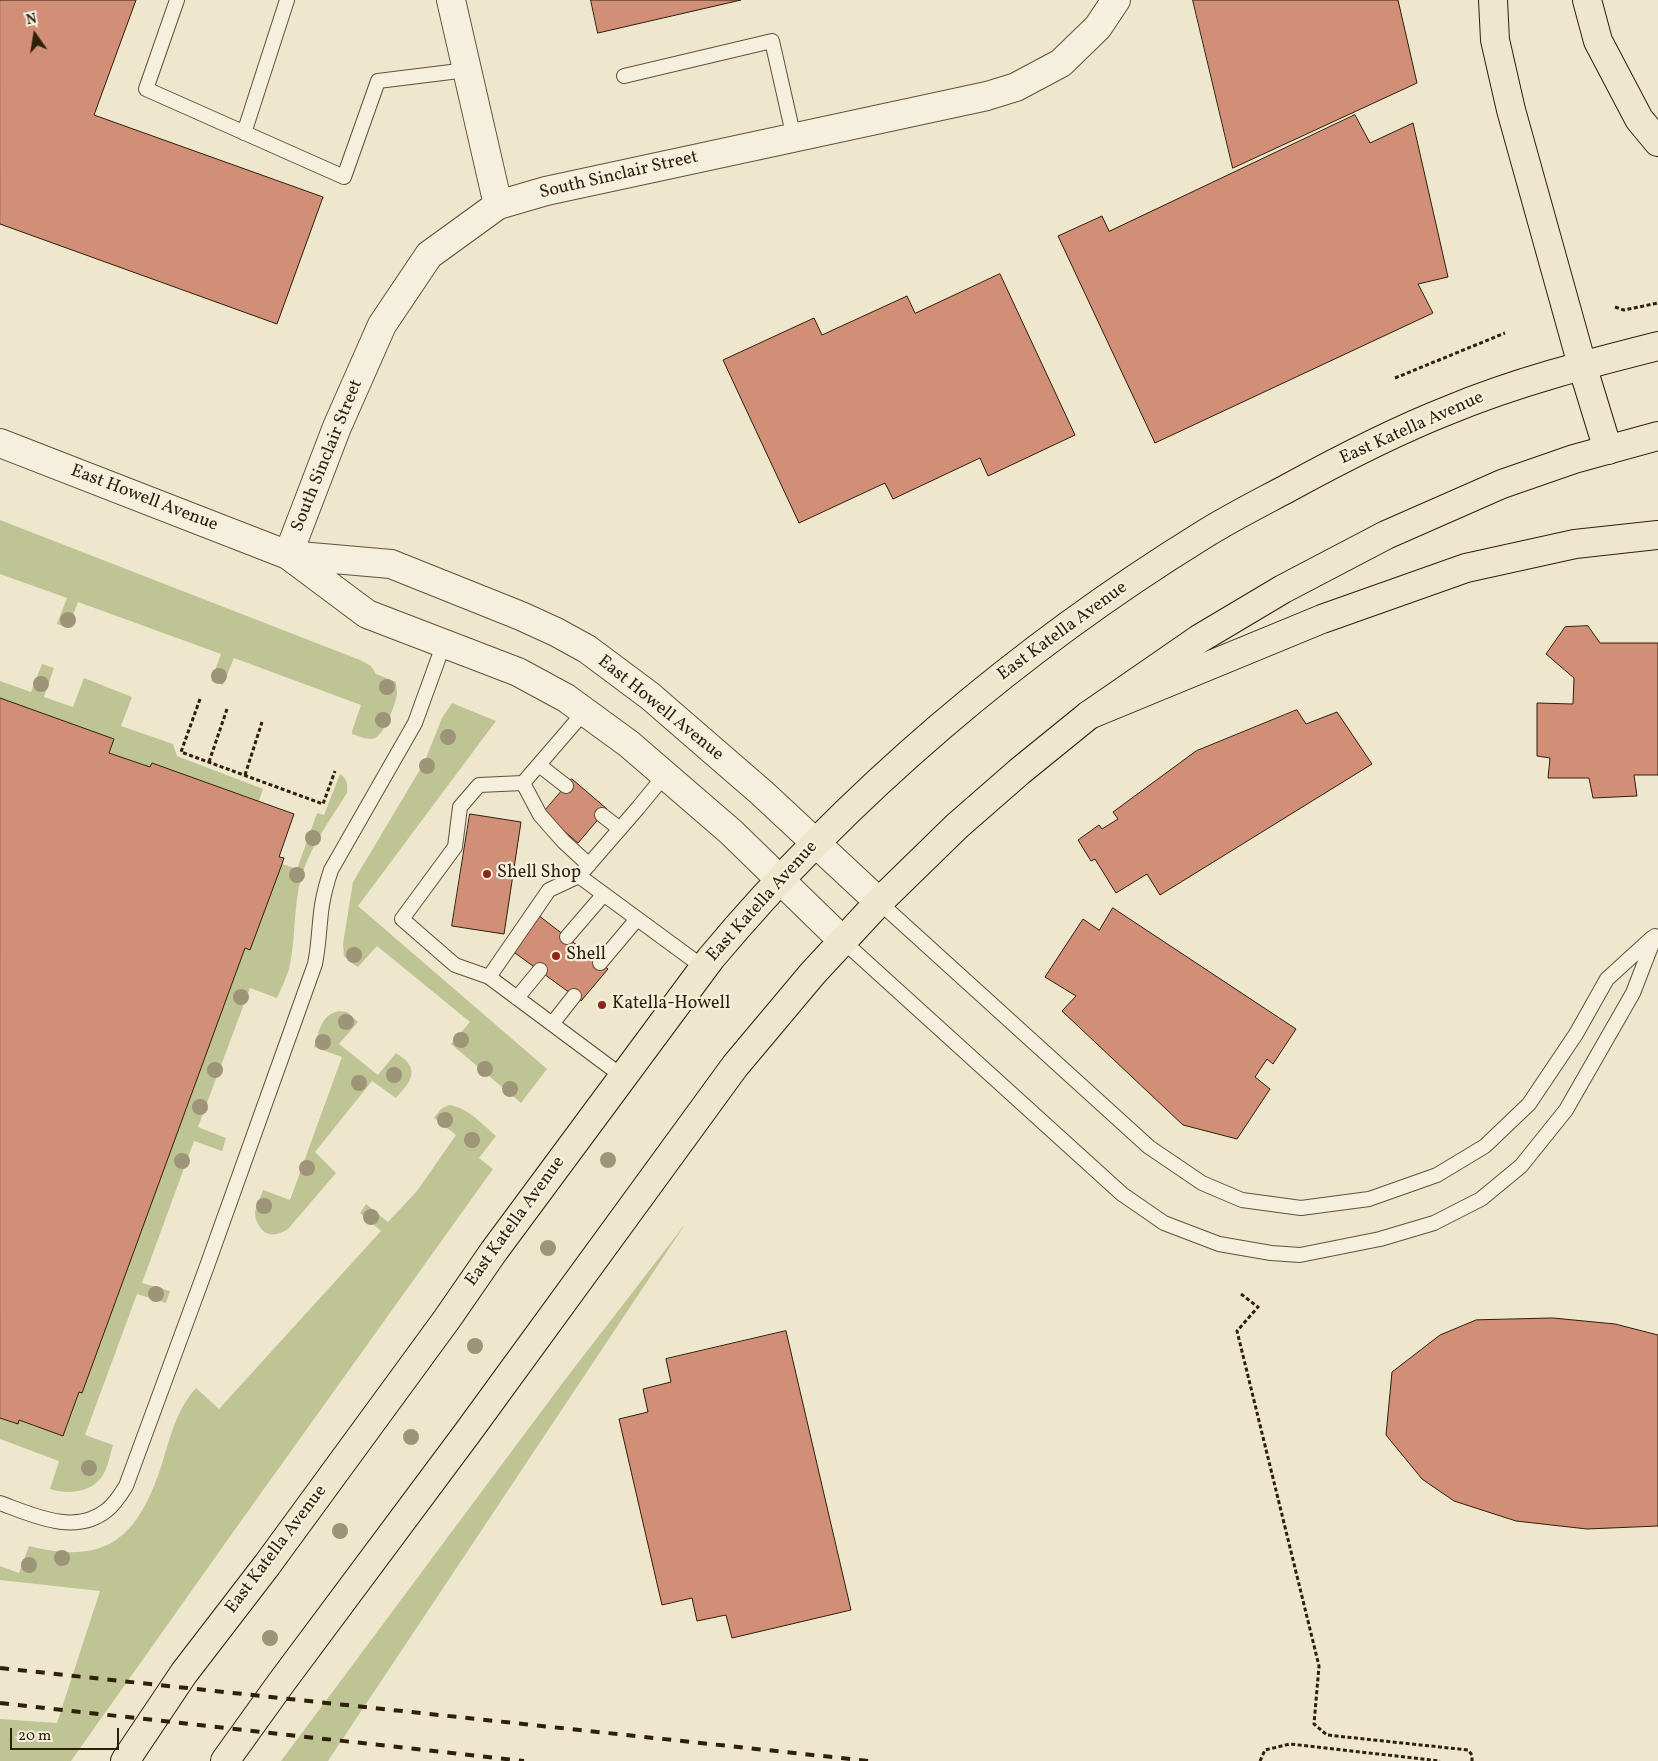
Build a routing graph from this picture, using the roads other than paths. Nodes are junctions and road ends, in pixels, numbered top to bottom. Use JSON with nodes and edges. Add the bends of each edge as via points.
{"nodes":[{"id":1,"x":176,"y":0,"type":"edge"},
{"id":2,"x":287,"y":0,"type":"edge"},
{"id":3,"x":451,"y":0,"type":"edge"},
{"id":4,"x":1116,"y":0,"type":"edge"},
{"id":5,"x":1493,"y":0,"type":"edge"},
{"id":6,"x":1587,"y":0,"type":"edge"},
{"id":7,"x":468,"y":70,"type":"junction"},
{"id":8,"x":624,"y":76,"type":"dead end"},
{"id":9,"x":244,"y":133,"type":"junction"},
{"id":10,"x":794,"y":138,"type":"junction"},
{"id":11,"x":1658,"y":142,"type":"edge"},
{"id":12,"x":498,"y":205,"type":"junction"},
{"id":13,"x":1658,"y":346,"type":"edge"},
{"id":14,"x":1582,"y":365,"type":"junction"},
{"id":15,"x":1658,"y":436,"type":"edge"},
{"id":16,"x":0,"y":443,"type":"edge"},
{"id":17,"x":1608,"y":450,"type":"junction"},
{"id":18,"x":1658,"y":536,"type":"edge"},
{"id":19,"x":288,"y":555,"type":"junction"},
{"id":20,"x":444,"y":643,"type":"junction"},
{"id":21,"x":585,"y":710,"type":"junction"},
{"id":22,"x":1088,"y":715,"type":"junction"},
{"id":23,"x":539,"y":765,"type":"junction"},
{"id":24,"x":665,"y":775,"type":"junction"},
{"id":25,"x":523,"y":783,"type":"junction"},
{"id":26,"x":566,"y":786,"type":"dead end"},
{"id":27,"x":602,"y":815,"type":"dead end"},
{"id":28,"x":620,"y":829,"type":"junction"},
{"id":29,"x":816,"y":843,"type":"junction"},
{"id":30,"x":589,"y":865,"type":"junction"},
{"id":31,"x":579,"y":876,"type":"junction"},
{"id":32,"x":780,"y":880,"type":"junction"},
{"id":33,"x":604,"y":894,"type":"junction"},
{"id":34,"x":879,"y":902,"type":"junction"},
{"id":35,"x":637,"y":918,"type":"junction"},
{"id":36,"x":567,"y":937,"type":"dead end"},
{"id":37,"x":843,"y":941,"type":"junction"},
{"id":38,"x":600,"y":962,"type":"dead end"},
{"id":39,"x":703,"y":967,"type":"junction"},
{"id":40,"x":540,"y":970,"type":"dead end"},
{"id":41,"x":489,"y":977,"type":"junction"},
{"id":42,"x":574,"y":996,"type":"dead end"},
{"id":43,"x":517,"y":998,"type":"junction"},
{"id":44,"x":552,"y":1024,"type":"junction"},
{"id":45,"x":622,"y":1076,"type":"junction"},
{"id":46,"x":0,"y":1503,"type":"edge"},
{"id":47,"x":125,"y":1761,"type":"edge"},
{"id":48,"x":224,"y":1761,"type":"edge"}],
"edges":[{"from":1,"to":9,"type":"lane","via":[[146,89]]},
{"from":2,"to":9,"type":"lane"},
{"from":3,"to":7,"type":"street"},
{"from":4,"to":10,"type":"street","name":"South Sinclair Street","via":[[1098,27],[1061,63],[1016,87]]},
{"from":5,"to":14,"type":"main road","via":[[1495,40],[1511,110]]},
{"from":6,"to":11,"type":"main road","via":[[1598,41],[1639,119]]},
{"from":7,"to":9,"type":"lane","via":[[378,81],[344,178]]},
{"from":7,"to":12,"type":"street"},
{"from":8,"to":10,"type":"lane","via":[[772,41]]},
{"from":10,"to":12,"type":"street","name":"South Sinclair Street","via":[[546,190]]},
{"from":12,"to":19,"type":"street","name":"South Sinclair Street","via":[[429,256],[382,325],[337,426]]},
{"from":13,"to":14,"type":"main road","name":"East Katella Avenue"},
{"from":14,"to":17,"type":"main road"},
{"from":14,"to":29,"type":"main road","name":"East Katella Avenue","via":[[1503,389],[1418,422],[1341,459],[1204,534],[1036,649],[918,747]]},
{"from":15,"to":17,"type":"main road"},
{"from":16,"to":19,"type":"street","name":"East Howell Avenue"},
{"from":17,"to":22,"type":"main road","via":[[1502,484],[1349,554],[1206,635]]},
{"from":18,"to":22,"type":"main road","via":[[1575,544],[1466,568],[1322,619]]},
{"from":19,"to":20,"type":"street","name":"East Howell Avenue","via":[[367,614]]},
{"from":19,"to":29,"type":"street","name":"East Howell Avenue","via":[[390,564],[556,632],[587,649],[650,696]]},
{"from":20,"to":21,"type":"street","name":"East Howell Avenue","via":[[518,672]]},
{"from":20,"to":46,"type":"lane","via":[[411,731],[331,870],[322,907],[315,964],[126,1486],[107,1510],[84,1521],[56,1522]]},
{"from":21,"to":23,"type":"lane"},
{"from":21,"to":24,"type":"street","name":"East Howell Avenue"},
{"from":22,"to":34,"type":"main road","via":[[984,802]]},
{"from":23,"to":25,"type":"lane"},
{"from":23,"to":26,"type":"lane"},
{"from":24,"to":28,"type":"lane"},
{"from":24,"to":32,"type":"street","name":"East Howell Avenue"},
{"from":25,"to":30,"type":"lane","via":[[540,815]]},
{"from":25,"to":41,"type":"lane","via":[[479,785],[460,807],[455,847],[402,919],[455,965]]},
{"from":27,"to":28,"type":"lane"},
{"from":28,"to":30,"type":"lane"},
{"from":29,"to":32,"type":"main road","name":"East Katella Avenue"},
{"from":29,"to":34,"type":"street","name":"East Howell Avenue"},
{"from":30,"to":31,"type":"lane"},
{"from":31,"to":33,"type":"lane"},
{"from":31,"to":41,"type":"lane","via":[[549,890]]},
{"from":32,"to":37,"type":"street","name":"East Howell Avenue"},
{"from":32,"to":39,"type":"main road","name":"East Katella Avenue"},
{"from":33,"to":35,"type":"lane"},
{"from":33,"to":36,"type":"lane"},
{"from":34,"to":37,"type":"main road"},
{"from":34,"to":37,"type":"lane","via":[[1149,1147],[1202,1183],[1242,1200],[1301,1208],[1370,1199],[1437,1175],[1485,1146],[1529,1104],[1576,1034],[1607,979],[1655,936],[1633,993],[1601,1050],[1566,1110],[1521,1166],[1481,1199],[1434,1222],[1380,1239],[1300,1255],[1219,1244],[1164,1223],[1122,1194]]},
{"from":35,"to":38,"type":"lane"},
{"from":35,"to":39,"type":"lane"},
{"from":37,"to":48,"type":"main road","via":[[735,1066]]},
{"from":39,"to":45,"type":"main road","name":"East Katella Avenue"},
{"from":40,"to":43,"type":"lane"},
{"from":41,"to":43,"type":"lane"},
{"from":42,"to":44,"type":"lane"},
{"from":43,"to":44,"type":"lane"},
{"from":44,"to":45,"type":"lane"},
{"from":45,"to":47,"type":"main road","name":"East Katella Avenue","via":[[267,1565],[184,1673]]}]}
